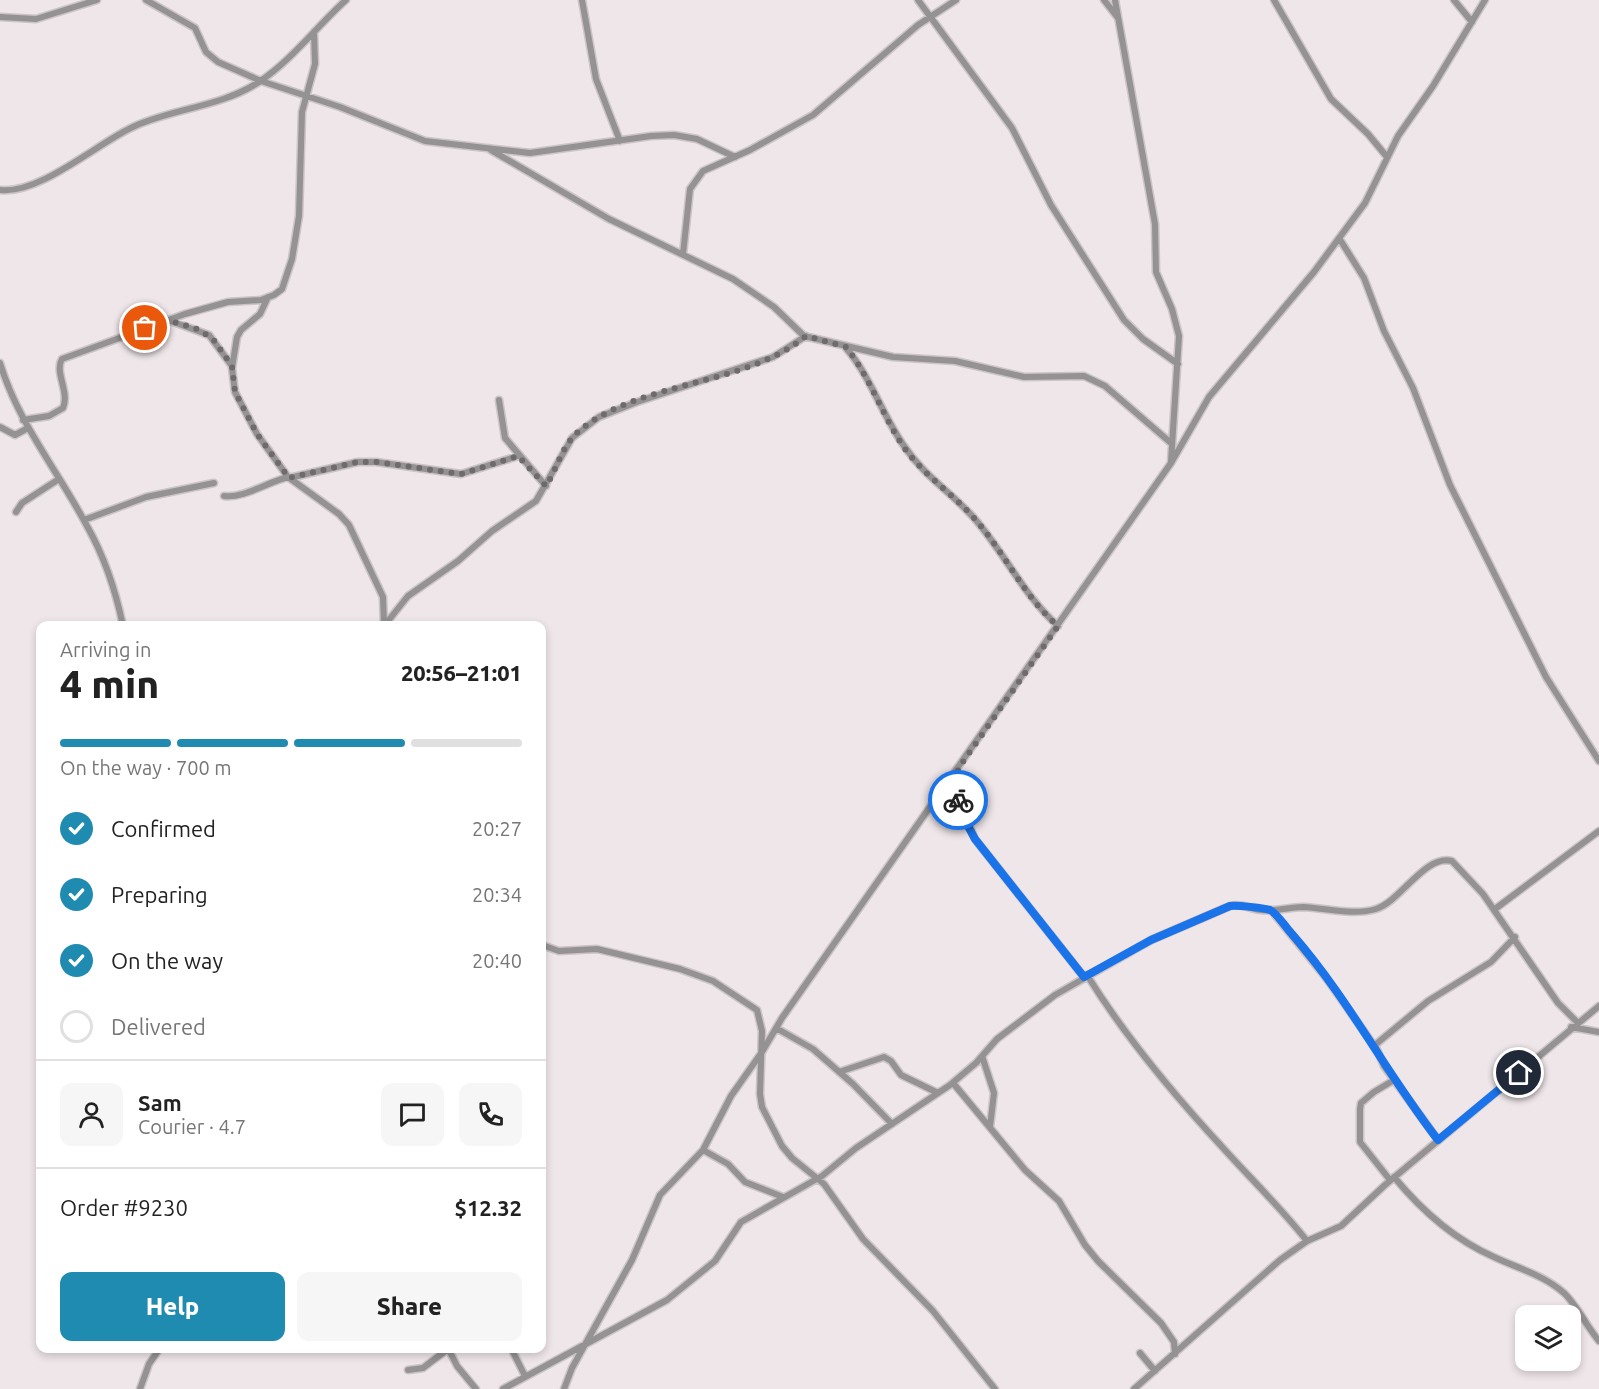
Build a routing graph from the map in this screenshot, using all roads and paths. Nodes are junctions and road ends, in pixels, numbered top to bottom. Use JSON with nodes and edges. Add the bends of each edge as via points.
{"nodes":[{"id":1,"x":97,"y":0,"type":"edge"},
{"id":2,"x":146,"y":0,"type":"edge"},
{"id":3,"x":346,"y":0,"type":"edge"},
{"id":4,"x":582,"y":0,"type":"edge"},
{"id":5,"x":918,"y":0,"type":"edge"},
{"id":6,"x":956,"y":0,"type":"edge"},
{"id":7,"x":1104,"y":0,"type":"edge"},
{"id":8,"x":1115,"y":0,"type":"edge"},
{"id":9,"x":1274,"y":0,"type":"edge"},
{"id":10,"x":1454,"y":0,"type":"edge"},
{"id":11,"x":1485,"y":0,"type":"edge"},
{"id":12,"x":0,"y":17,"type":"edge"},
{"id":13,"x":930,"y":17,"type":"junction"},
{"id":14,"x":1119,"y":19,"type":"junction"},
{"id":15,"x":1472,"y":22,"type":"junction"},
{"id":16,"x":314,"y":32,"type":"junction"},
{"id":17,"x":261,"y":81,"type":"junction"},
{"id":18,"x":306,"y":97,"type":"junction"},
{"id":19,"x":620,"y":141,"type":"junction"},
{"id":20,"x":489,"y":149,"type":"junction"},
{"id":21,"x":735,"y":157,"type":"junction"},
{"id":22,"x":1387,"y":157,"type":"junction"},
{"id":23,"x":0,"y":190,"type":"edge"},
{"id":24,"x":1339,"y":238,"type":"junction"},
{"id":25,"x":683,"y":254,"type":"junction"},
{"id":26,"x":268,"y":297,"type":"junction"},
{"id":27,"x":168,"y":320,"type":"junction"},
{"id":28,"x":806,"y":336,"type":"junction"},
{"id":29,"x":846,"y":347,"type":"junction"},
{"id":30,"x":0,"y":363,"type":"edge"},
{"id":31,"x":1178,"y":364,"type":"junction"},
{"id":32,"x":232,"y":366,"type":"junction"},
{"id":33,"x":499,"y":400,"type":"dead end"},
{"id":34,"x":24,"y":420,"type":"junction"},
{"id":35,"x":0,"y":427,"type":"edge"},
{"id":36,"x":28,"y":428,"type":"junction"},
{"id":37,"x":1171,"y":443,"type":"junction"},
{"id":38,"x":518,"y":456,"type":"junction"},
{"id":39,"x":1171,"y":463,"type":"junction"},
{"id":40,"x":289,"y":477,"type":"junction"},
{"id":41,"x":59,"y":479,"type":"junction"},
{"id":42,"x":214,"y":483,"type":"dead end"},
{"id":43,"x":546,"y":486,"type":"junction"},
{"id":44,"x":224,"y":496,"type":"dead end"},
{"id":45,"x":16,"y":512,"type":"dead end"},
{"id":46,"x":84,"y":520,"type":"junction"},
{"id":47,"x":122,"y":621,"type":"edge"},
{"id":48,"x":384,"y":621,"type":"edge"},
{"id":49,"x":387,"y":621,"type":"edge"},
{"id":50,"x":1058,"y":626,"type":"junction"},
{"id":51,"x":1599,"y":761,"type":"edge"},
{"id":52,"x":958,"y":769,"type":"junction"},
{"id":53,"x":1599,"y":831,"type":"edge"},
{"id":54,"x":1495,"y":909,"type":"junction"},
{"id":55,"x":1270,"y":910,"type":"junction"},
{"id":56,"x":1515,"y":937,"type":"junction"},
{"id":57,"x":546,"y":946,"type":"edge"},
{"id":58,"x":1086,"y":976,"type":"junction"},
{"id":59,"x":1599,"y":1006,"type":"edge"},
{"id":60,"x":1577,"y":1022,"type":"junction"},
{"id":61,"x":776,"y":1028,"type":"junction"},
{"id":62,"x":1571,"y":1028,"type":"junction"},
{"id":63,"x":1599,"y":1032,"type":"edge"},
{"id":64,"x":1375,"y":1047,"type":"junction"},
{"id":65,"x":762,"y":1052,"type":"junction"},
{"id":66,"x":982,"y":1056,"type":"junction"},
{"id":67,"x":839,"y":1072,"type":"junction"},
{"id":68,"x":1394,"y":1080,"type":"junction"},
{"id":69,"x":953,"y":1083,"type":"junction"},
{"id":70,"x":938,"y":1093,"type":"junction"},
{"id":71,"x":891,"y":1124,"type":"junction"},
{"id":72,"x":990,"y":1127,"type":"junction"},
{"id":73,"x":1438,"y":1140,"type":"junction"},
{"id":74,"x":703,"y":1150,"type":"junction"},
{"id":75,"x":818,"y":1178,"type":"junction"},
{"id":76,"x":1392,"y":1179,"type":"junction"},
{"id":77,"x":783,"y":1197,"type":"junction"},
{"id":78,"x":1307,"y":1241,"type":"junction"},
{"id":79,"x":588,"y":1341,"type":"junction"},
{"id":80,"x":1599,"y":1341,"type":"edge"},
{"id":81,"x":157,"y":1353,"type":"edge"},
{"id":82,"x":443,"y":1353,"type":"edge"},
{"id":83,"x":451,"y":1353,"type":"edge"},
{"id":84,"x":514,"y":1353,"type":"edge"},
{"id":85,"x":1140,"y":1353,"type":"dead end"},
{"id":86,"x":1175,"y":1355,"type":"junction"},
{"id":87,"x":408,"y":1370,"type":"dead end"},
{"id":88,"x":1155,"y":1371,"type":"junction"},
{"id":89,"x":525,"y":1376,"type":"junction"},
{"id":90,"x":140,"y":1389,"type":"edge"},
{"id":91,"x":476,"y":1389,"type":"edge"},
{"id":92,"x":503,"y":1389,"type":"edge"},
{"id":93,"x":564,"y":1389,"type":"edge"},
{"id":94,"x":995,"y":1389,"type":"edge"},
{"id":95,"x":1134,"y":1389,"type":"edge"}],
"edges":[{"from":1,"to":12,"type":"street","via":[[36,19]]},
{"from":2,"to":17,"type":"street","via":[[195,28],[206,52],[218,62]]},
{"from":3,"to":16,"type":"street"},
{"from":4,"to":19,"type":"street","via":[[596,79]]},
{"from":5,"to":13,"type":"street"},
{"from":6,"to":13,"type":"street"},
{"from":7,"to":14,"type":"street"},
{"from":8,"to":14,"type":"street"},
{"from":9,"to":22,"type":"street","via":[[1326,92]]},
{"from":10,"to":15,"type":"street"},
{"from":11,"to":15,"type":"street"},
{"from":13,"to":21,"type":"street","via":[[813,116]]},
{"from":13,"to":31,"type":"street","via":[[1012,128],[1051,205],[1124,320]]},
{"from":14,"to":31,"type":"street","via":[[1155,224],[1156,272],[1176,322]]},
{"from":15,"to":22,"type":"street"},
{"from":16,"to":17,"type":"street"},
{"from":16,"to":18,"type":"street","via":[[315,64]]},
{"from":17,"to":18,"type":"street"},
{"from":17,"to":23,"type":"street","via":[[207,105],[135,125],[65,168],[16,189]]},
{"from":18,"to":20,"type":"street","via":[[425,141]]},
{"from":18,"to":26,"type":"street","via":[[294,247],[282,289]]},
{"from":19,"to":20,"type":"street","via":[[530,153]]},
{"from":19,"to":21,"type":"street","via":[[674,135],[697,139]]},
{"from":20,"to":25,"type":"street","via":[[609,219]]},
{"from":21,"to":25,"type":"street","via":[[712,165],[694,180]]},
{"from":22,"to":24,"type":"street","via":[[1365,203]]},
{"from":24,"to":39,"type":"street","via":[[1209,396]]},
{"from":24,"to":51,"type":"street","via":[[1364,278],[1384,331],[1413,388],[1450,485],[1546,677]]},
{"from":25,"to":28,"type":"street","via":[[755,293]]},
{"from":26,"to":27,"type":"street","via":[[228,302]]},
{"from":26,"to":32,"type":"street","via":[[260,314],[238,333]]},
{"from":27,"to":32,"type":"street","via":[[208,335]]},
{"from":27,"to":34,"type":"street","via":[[61,359],[66,397],[63,408],[49,416]]},
{"from":28,"to":29,"type":"street"},
{"from":28,"to":43,"type":"street","via":[[773,357],[599,417],[572,438]]},
{"from":29,"to":37,"type":"street","via":[[893,357],[955,361],[1024,377],[1084,376],[1105,386]]},
{"from":29,"to":50,"type":"street","via":[[923,473],[972,516],[1038,606]]},
{"from":30,"to":34,"type":"street"},
{"from":31,"to":37,"type":"street"},
{"from":32,"to":40,"type":"street","via":[[235,392],[257,434]]},
{"from":33,"to":38,"type":"street","via":[[505,438]]},
{"from":34,"to":36,"type":"street"},
{"from":35,"to":36,"type":"street","via":[[15,435]]},
{"from":36,"to":41,"type":"street"},
{"from":37,"to":39,"type":"street"},
{"from":38,"to":40,"type":"street","via":[[461,474],[357,462]]},
{"from":38,"to":43,"type":"street"},
{"from":39,"to":50,"type":"street"},
{"from":40,"to":44,"type":"street","via":[[238,497]]},
{"from":40,"to":48,"type":"street","via":[[349,525],[382,597]]},
{"from":41,"to":45,"type":"street","via":[[22,503]]},
{"from":41,"to":46,"type":"street"},
{"from":42,"to":46,"type":"street","via":[[146,496]]},
{"from":43,"to":49,"type":"street","via":[[528,508],[408,596]]},
{"from":46,"to":47,"type":"street","via":[[113,589]]},
{"from":50,"to":52,"type":"street"},
{"from":52,"to":58,"type":"street","via":[[958,801],[975,839]]},
{"from":52,"to":61,"type":"street"},
{"from":53,"to":54,"type":"street"},
{"from":54,"to":55,"type":"street","via":[[1463,870],[1448,860],[1431,865],[1375,910]]},
{"from":54,"to":56,"type":"street"},
{"from":55,"to":58,"type":"street","via":[[1230,906],[1151,940]]},
{"from":55,"to":64,"type":"street","via":[[1315,963]]},
{"from":56,"to":60,"type":"street","via":[[1558,1003]]},
{"from":56,"to":64,"type":"street","via":[[1491,962],[1428,1001]]},
{"from":57,"to":65,"type":"street","via":[[560,951],[589,948],[680,969],[713,981],[757,1010]]},
{"from":58,"to":66,"type":"street","via":[[1005,1032]]},
{"from":58,"to":78,"type":"street","via":[[1136,1046]]},
{"from":59,"to":60,"type":"street"},
{"from":60,"to":62,"type":"street"},
{"from":61,"to":65,"type":"street"},
{"from":61,"to":67,"type":"street","via":[[810,1046]]},
{"from":62,"to":63,"type":"street"},
{"from":62,"to":73,"type":"street"},
{"from":64,"to":68,"type":"street"},
{"from":65,"to":74,"type":"street","via":[[731,1096]]},
{"from":65,"to":75,"type":"street","via":[[760,1094],[769,1122],[792,1158]]},
{"from":66,"to":69,"type":"street"},
{"from":66,"to":72,"type":"street","via":[[994,1093]]},
{"from":67,"to":70,"type":"street","via":[[884,1057],[901,1075]]},
{"from":67,"to":71,"type":"street"},
{"from":68,"to":73,"type":"street"},
{"from":68,"to":76,"type":"street","via":[[1361,1103],[1360,1109],[1360,1142]]},
{"from":69,"to":70,"type":"street"},
{"from":69,"to":72,"type":"street"},
{"from":70,"to":71,"type":"street"},
{"from":71,"to":75,"type":"street"},
{"from":72,"to":86,"type":"street","via":[[1032,1178],[1059,1201],[1098,1261],[1161,1323],[1174,1342]]},
{"from":73,"to":76,"type":"street"},
{"from":74,"to":77,"type":"street","via":[[728,1164],[745,1182]]},
{"from":74,"to":79,"type":"street","via":[[663,1190],[632,1260]]},
{"from":75,"to":77,"type":"street"},
{"from":75,"to":94,"type":"street","via":[[867,1245],[933,1311]]},
{"from":76,"to":78,"type":"street","via":[[1341,1226]]},
{"from":76,"to":80,"type":"street","via":[[1422,1210],[1457,1237],[1562,1291]]},
{"from":77,"to":79,"type":"street","via":[[741,1221],[715,1261],[667,1300]]},
{"from":78,"to":86,"type":"street"},
{"from":79,"to":89,"type":"street"},
{"from":79,"to":93,"type":"street"},
{"from":81,"to":90,"type":"street"},
{"from":82,"to":87,"type":"street","via":[[423,1368]]},
{"from":83,"to":91,"type":"street"},
{"from":84,"to":89,"type":"street"},
{"from":85,"to":88,"type":"street"},
{"from":86,"to":88,"type":"street"},
{"from":88,"to":95,"type":"street"},
{"from":89,"to":92,"type":"street"}]}
